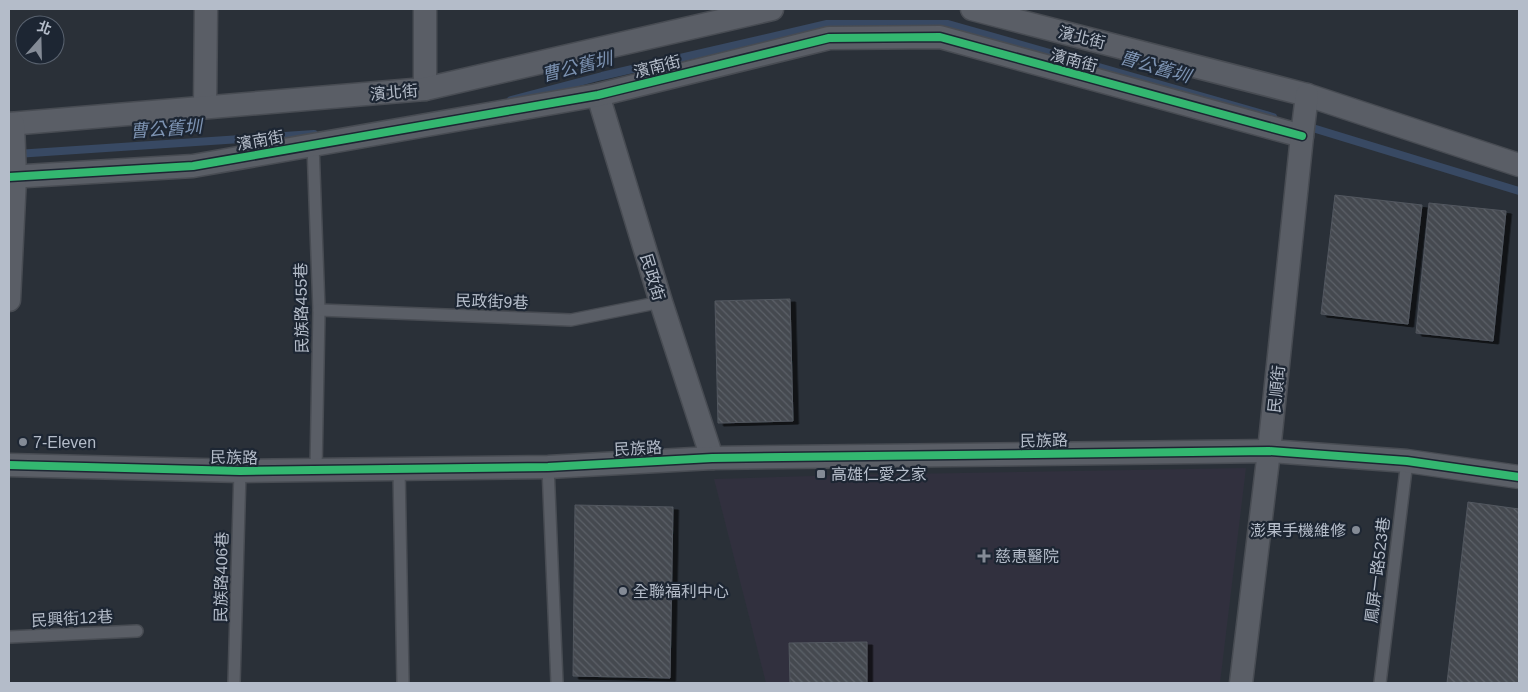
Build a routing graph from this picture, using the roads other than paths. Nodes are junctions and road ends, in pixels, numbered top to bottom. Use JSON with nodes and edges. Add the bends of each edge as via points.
{"nodes":[{"id":1,"x":206,"y":9,"type":"edge"},
{"id":2,"x":426,"y":9,"type":"edge"},
{"id":3,"x":772,"y":9,"type":"edge"},
{"id":4,"x":972,"y":9,"type":"edge"},
{"id":5,"x":426,"y":89,"type":"junction"},
{"id":6,"x":598,"y":95,"type":"junction"},
{"id":7,"x":1307,"y":100,"type":"junction"},
{"id":8,"x":205,"y":108,"type":"junction"},
{"id":9,"x":12,"y":128,"type":"edge"},
{"id":10,"x":1302,"y":132,"type":"junction"},
{"id":11,"x":313,"y":145,"type":"junction"},
{"id":12,"x":1519,"y":165,"type":"edge"},
{"id":13,"x":13,"y":171,"type":"edge"},
{"id":14,"x":9,"y":300,"type":"edge"},
{"id":15,"x":661,"y":302,"type":"junction"},
{"id":16,"x":319,"y":310,"type":"junction"},
{"id":17,"x":1269,"y":450,"type":"junction"},
{"id":18,"x":712,"y":458,"type":"junction"},
{"id":19,"x":1407,"y":461,"type":"junction"},
{"id":20,"x":9,"y":465,"type":"edge"},
{"id":21,"x":548,"y":467,"type":"junction"},
{"id":22,"x":399,"y":469,"type":"junction"},
{"id":23,"x":316,"y":470,"type":"junction"},
{"id":24,"x":240,"y":471,"type":"junction"},
{"id":25,"x":1519,"y":477,"type":"edge"},
{"id":26,"x":137,"y":631,"type":"dead end"},
{"id":27,"x":9,"y":637,"type":"edge"},
{"id":28,"x":234,"y":683,"type":"edge"},
{"id":29,"x":403,"y":683,"type":"edge"},
{"id":30,"x":556,"y":683,"type":"edge"},
{"id":31,"x":1241,"y":683,"type":"edge"},
{"id":32,"x":1380,"y":683,"type":"edge"}],
"edges":[{"from":1,"to":8,"type":"street"},
{"from":2,"to":5,"type":"street"},
{"from":3,"to":5,"type":"street","name":"濱北街"},
{"from":4,"to":7,"type":"street","name":"濱北街"},
{"from":5,"to":8,"type":"street","name":"濱北街"},
{"from":6,"to":10,"type":"street","name":"濱南街","via":[[829,38],[940,37]]},
{"from":6,"to":11,"type":"street","name":"濱南街"},
{"from":6,"to":15,"type":"street","name":"民政街"},
{"from":7,"to":10,"type":"street","name":"民順街"},
{"from":7,"to":12,"type":"street","name":"濱北街"},
{"from":8,"to":9,"type":"street","name":"濱北街"},
{"from":9,"to":13,"type":"street"},
{"from":10,"to":17,"type":"street","name":"民順街"},
{"from":11,"to":13,"type":"street","name":"濱南街","via":[[193,166]]},
{"from":11,"to":16,"type":"lane","name":"民族路455巷"},
{"from":13,"to":14,"type":"street"},
{"from":15,"to":16,"type":"lane","name":"民政街9巷","via":[[570,320]]},
{"from":15,"to":18,"type":"street","name":"民政街"},
{"from":16,"to":23,"type":"lane","name":"民族路455巷"},
{"from":17,"to":18,"type":"street","name":"民族路"},
{"from":17,"to":19,"type":"street","name":"民族路"},
{"from":17,"to":31,"type":"street","name":"民順街"},
{"from":18,"to":21,"type":"street","name":"民族路"},
{"from":19,"to":25,"type":"street","name":"民族路"},
{"from":19,"to":32,"type":"lane","name":"鳳屏一路523巷"},
{"from":20,"to":24,"type":"street","name":"民族路"},
{"from":21,"to":22,"type":"street","name":"民族路"},
{"from":21,"to":30,"type":"lane"},
{"from":22,"to":23,"type":"street","name":"民族路"},
{"from":22,"to":29,"type":"lane"},
{"from":23,"to":24,"type":"street","name":"民族路"},
{"from":24,"to":28,"type":"lane","name":"民族路406巷"},
{"from":26,"to":27,"type":"lane","name":"民興街12巷"}]}
